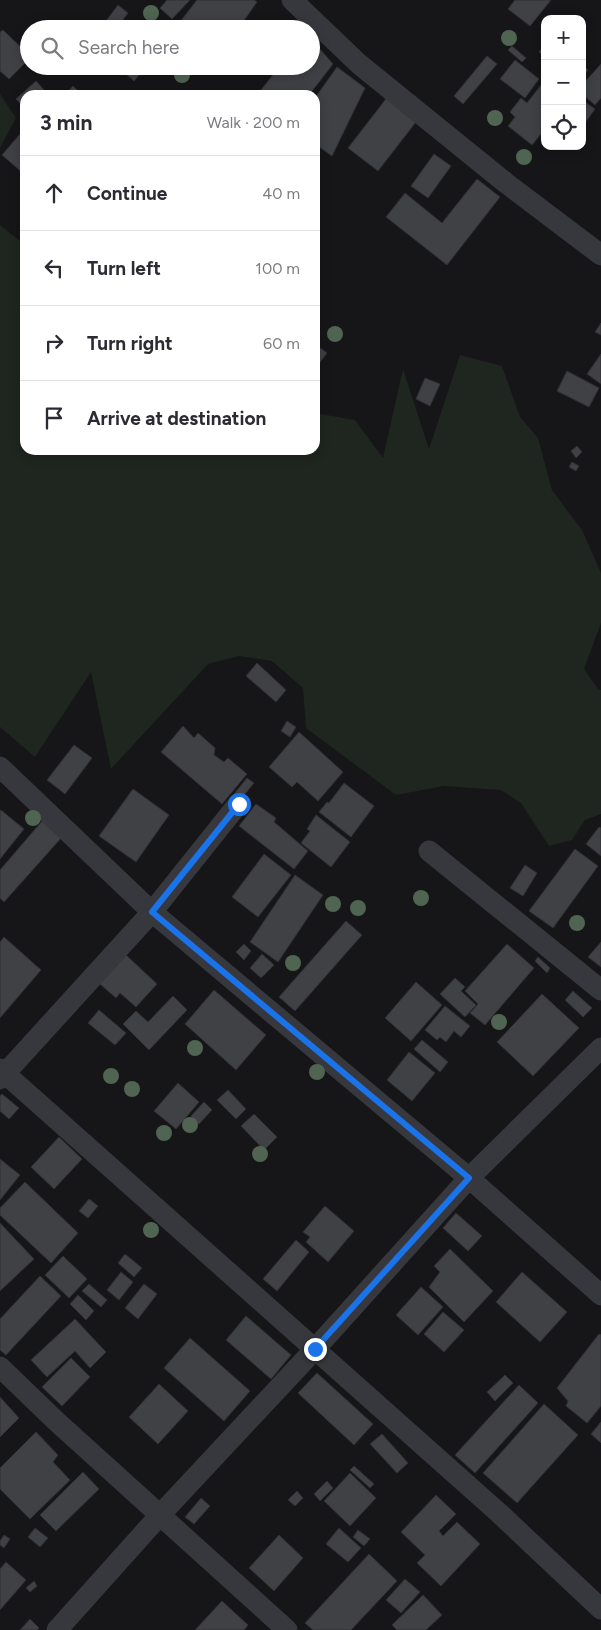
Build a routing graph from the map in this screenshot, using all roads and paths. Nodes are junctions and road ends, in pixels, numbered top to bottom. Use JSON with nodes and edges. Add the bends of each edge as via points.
{"nodes":[{"id":1,"x":292,"y":0,"type":"edge"},
{"id":2,"x":313,"y":20,"type":"edge"},
{"id":3,"x":320,"y":27,"type":"edge"},
{"id":4,"x":601,"y":255,"type":"edge"},
{"id":5,"x":0,"y":767,"type":"edge"},
{"id":6,"x":239,"y":804,"type":"dead end"},
{"id":7,"x":429,"y":851,"type":"dead end"},
{"id":8,"x":152,"y":912,"type":"junction"},
{"id":9,"x":601,"y":990,"type":"edge"},
{"id":10,"x":601,"y":1048,"type":"edge"},
{"id":11,"x":2,"y":1074,"type":"edge"},
{"id":12,"x":469,"y":1178,"type":"junction"},
{"id":13,"x":601,"y":1295,"type":"edge"},
{"id":14,"x":315,"y":1349,"type":"junction"},
{"id":15,"x":0,"y":1367,"type":"edge"},
{"id":16,"x":160,"y":1515,"type":"junction"},
{"id":17,"x":601,"y":1609,"type":"edge"},
{"id":18,"x":57,"y":1630,"type":"edge"},
{"id":19,"x":287,"y":1630,"type":"edge"}],
"edges":[{"from":1,"to":2,"type":"street"},
{"from":3,"to":4,"type":"street","via":[[359,64]]},
{"from":5,"to":8,"type":"street"},
{"from":6,"to":8,"type":"street"},
{"from":7,"to":9,"type":"street"},
{"from":8,"to":11,"type":"street"},
{"from":8,"to":12,"type":"street"},
{"from":10,"to":12,"type":"street"},
{"from":11,"to":14,"type":"street"},
{"from":12,"to":13,"type":"street"},
{"from":12,"to":14,"type":"street"},
{"from":14,"to":16,"type":"street"},
{"from":14,"to":17,"type":"street"},
{"from":15,"to":16,"type":"street"},
{"from":16,"to":18,"type":"street"},
{"from":16,"to":19,"type":"street"}]}
